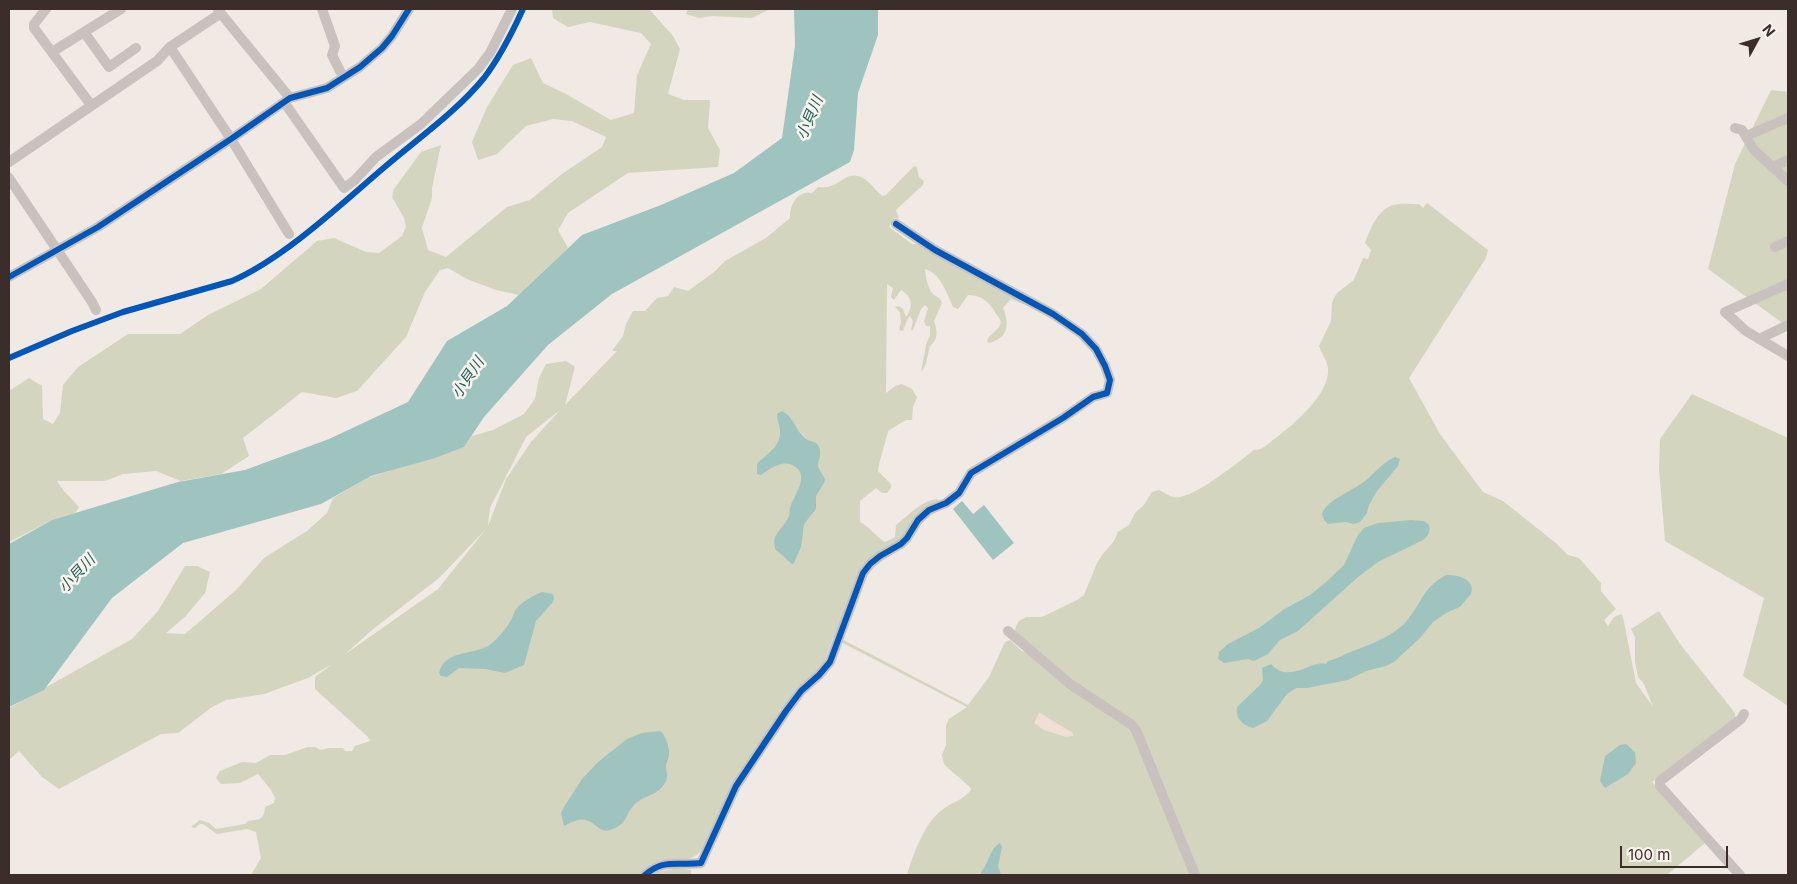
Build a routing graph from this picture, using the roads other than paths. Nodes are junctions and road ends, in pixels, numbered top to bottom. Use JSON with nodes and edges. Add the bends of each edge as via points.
{"nodes":[{"id":1,"x":46,"y":9,"type":"edge"},
{"id":2,"x":121,"y":9,"type":"edge"},
{"id":3,"x":322,"y":9,"type":"edge"},
{"id":4,"x":409,"y":9,"type":"edge"},
{"id":5,"x":512,"y":9,"type":"edge"},
{"id":6,"x":219,"y":11,"type":"edge"},
{"id":7,"x":84,"y":32,"type":"junction"},
{"id":8,"x":170,"y":47,"type":"junction"},
{"id":9,"x":136,"y":48,"type":"dead end"},
{"id":10,"x":52,"y":52,"type":"junction"},
{"id":11,"x":343,"y":77,"type":"junction"},
{"id":12,"x":287,"y":100,"type":"junction"},
{"id":13,"x":92,"y":105,"type":"junction"},
{"id":14,"x":1788,"y":118,"type":"edge"},
{"id":15,"x":1735,"y":128,"type":"dead end"},
{"id":16,"x":1746,"y":136,"type":"junction"},
{"id":17,"x":231,"y":139,"type":"junction"},
{"id":18,"x":1788,"y":160,"type":"edge"},
{"id":19,"x":9,"y":162,"type":"edge"},
{"id":20,"x":1772,"y":167,"type":"junction"},
{"id":21,"x":9,"y":178,"type":"edge"},
{"id":22,"x":1788,"y":181,"type":"edge"},
{"id":23,"x":896,"y":224,"type":"dead end"},
{"id":24,"x":289,"y":234,"type":"dead end"},
{"id":25,"x":1788,"y":242,"type":"edge"},
{"id":26,"x":1776,"y":247,"type":"dead end"},
{"id":27,"x":57,"y":250,"type":"junction"},
{"id":28,"x":9,"y":276,"type":"edge"},
{"id":29,"x":1788,"y":284,"type":"edge"},
{"id":30,"x":96,"y":310,"type":"dead end"},
{"id":31,"x":1788,"y":325,"type":"edge"},
{"id":32,"x":1759,"y":339,"type":"junction"},
{"id":33,"x":1788,"y":356,"type":"edge"},
{"id":34,"x":1008,"y":631,"type":"dead end"},
{"id":35,"x":1744,"y":714,"type":"dead end"},
{"id":36,"x":645,"y":875,"type":"edge"},
{"id":37,"x":1195,"y":875,"type":"edge"},
{"id":38,"x":1740,"y":875,"type":"edge"}],
"edges":[{"from":1,"to":10,"type":"street","via":[[34,28]]},
{"from":2,"to":7,"type":"street"},
{"from":3,"to":11,"type":"street","via":[[335,46],[332,55]]},
{"from":4,"to":11,"type":"street","via":[[382,48]]},
{"from":5,"to":12,"type":"street","via":[[478,70],[427,119],[376,157],[344,188]]},
{"from":6,"to":8,"type":"street"},
{"from":6,"to":12,"type":"street"},
{"from":7,"to":9,"type":"street","via":[[109,67]]},
{"from":7,"to":10,"type":"street"},
{"from":8,"to":13,"type":"street","via":[[157,61]]},
{"from":8,"to":17,"type":"street"},
{"from":10,"to":13,"type":"street"},
{"from":11,"to":12,"type":"street","via":[[327,88]]},
{"from":12,"to":17,"type":"street"},
{"from":13,"to":19,"type":"street"},
{"from":14,"to":16,"type":"street"},
{"from":15,"to":16,"type":"street"},
{"from":16,"to":20,"type":"street","via":[[1754,150]]},
{"from":17,"to":24,"type":"street"},
{"from":17,"to":27,"type":"street","via":[[98,227]]},
{"from":18,"to":20,"type":"street"},
{"from":20,"to":22,"type":"street"},
{"from":21,"to":27,"type":"street"},
{"from":23,"to":36,"type":"street","via":[[935,250],[1053,314],[1082,334],[1106,366],[1110,380],[1107,392],[1093,397],[971,473],[958,493],[930,510],[918,520],[901,544],[870,564],[863,573],[830,662],[801,691],[736,786],[701,863],[662,864]]},
{"from":25,"to":26,"type":"street"},
{"from":27,"to":28,"type":"street"},
{"from":27,"to":30,"type":"street"},
{"from":29,"to":32,"type":"street","via":[[1725,312]]},
{"from":31,"to":32,"type":"street"},
{"from":32,"to":33,"type":"street"},
{"from":34,"to":37,"type":"street","via":[[1070,684],[1136,730]]},
{"from":35,"to":38,"type":"street","via":[[1660,780],[1660,786]]}]}
